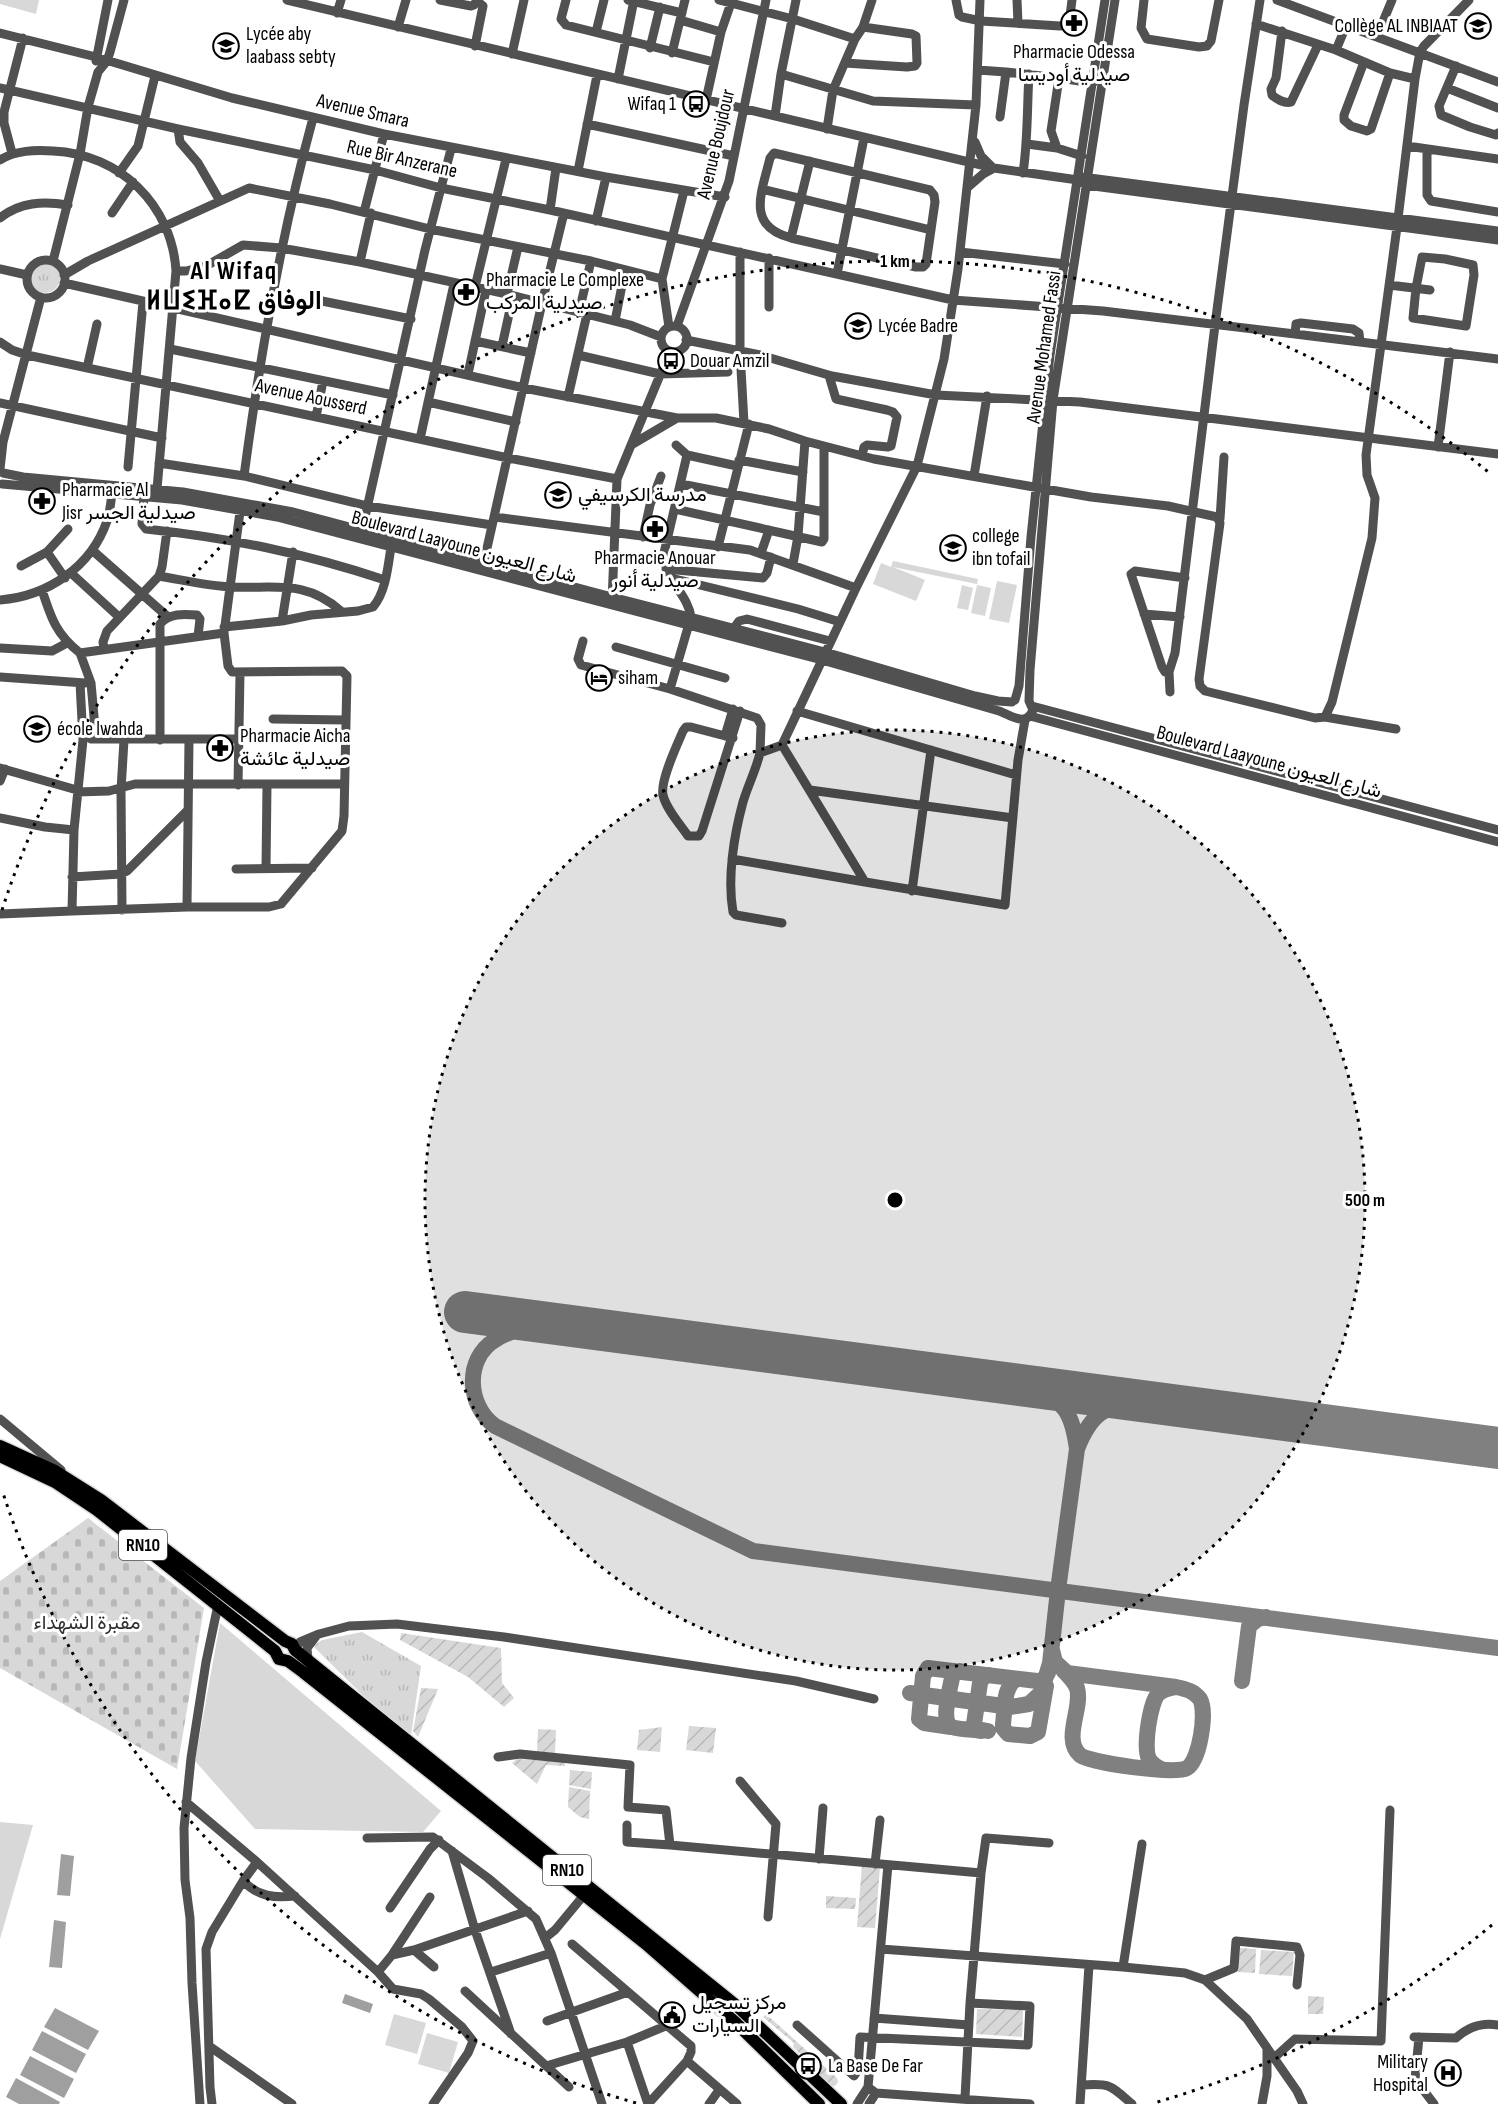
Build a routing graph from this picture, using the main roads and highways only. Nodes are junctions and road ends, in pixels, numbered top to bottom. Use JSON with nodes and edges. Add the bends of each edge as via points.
{"nodes":[{"id":1,"x":0,"y":1446,"type":"edge"},
{"id":2,"x":0,"y":1456,"type":"edge"},
{"id":3,"x":291,"y":1646,"type":"junction"},
{"id":4,"x":275,"y":1651,"type":"junction"},
{"id":5,"x":288,"y":1661,"type":"junction"},
{"id":6,"x":818,"y":2104,"type":"edge"},
{"id":7,"x":841,"y":2104,"type":"edge"}],
"edges":[{"from":1,"to":3,"type":"main road","number":"RN10","via":[[81,1487]]},
{"from":2,"to":4,"type":"main road","number":"RN10","via":[[55,1482],[97,1509]]},
{"from":3,"to":4,"type":"main road","via":[[277,1646]]},
{"from":3,"to":5,"type":"main road","via":[[292,1659]]},
{"from":3,"to":7,"type":"main road","number":"RN10","via":[[738,2007]]},
{"from":4,"to":5,"type":"main road","number":"RN10","via":[[279,1659]]},
{"from":5,"to":6,"type":"main road","number":"RN10","via":[[652,1950],[724,2012]]}]}
